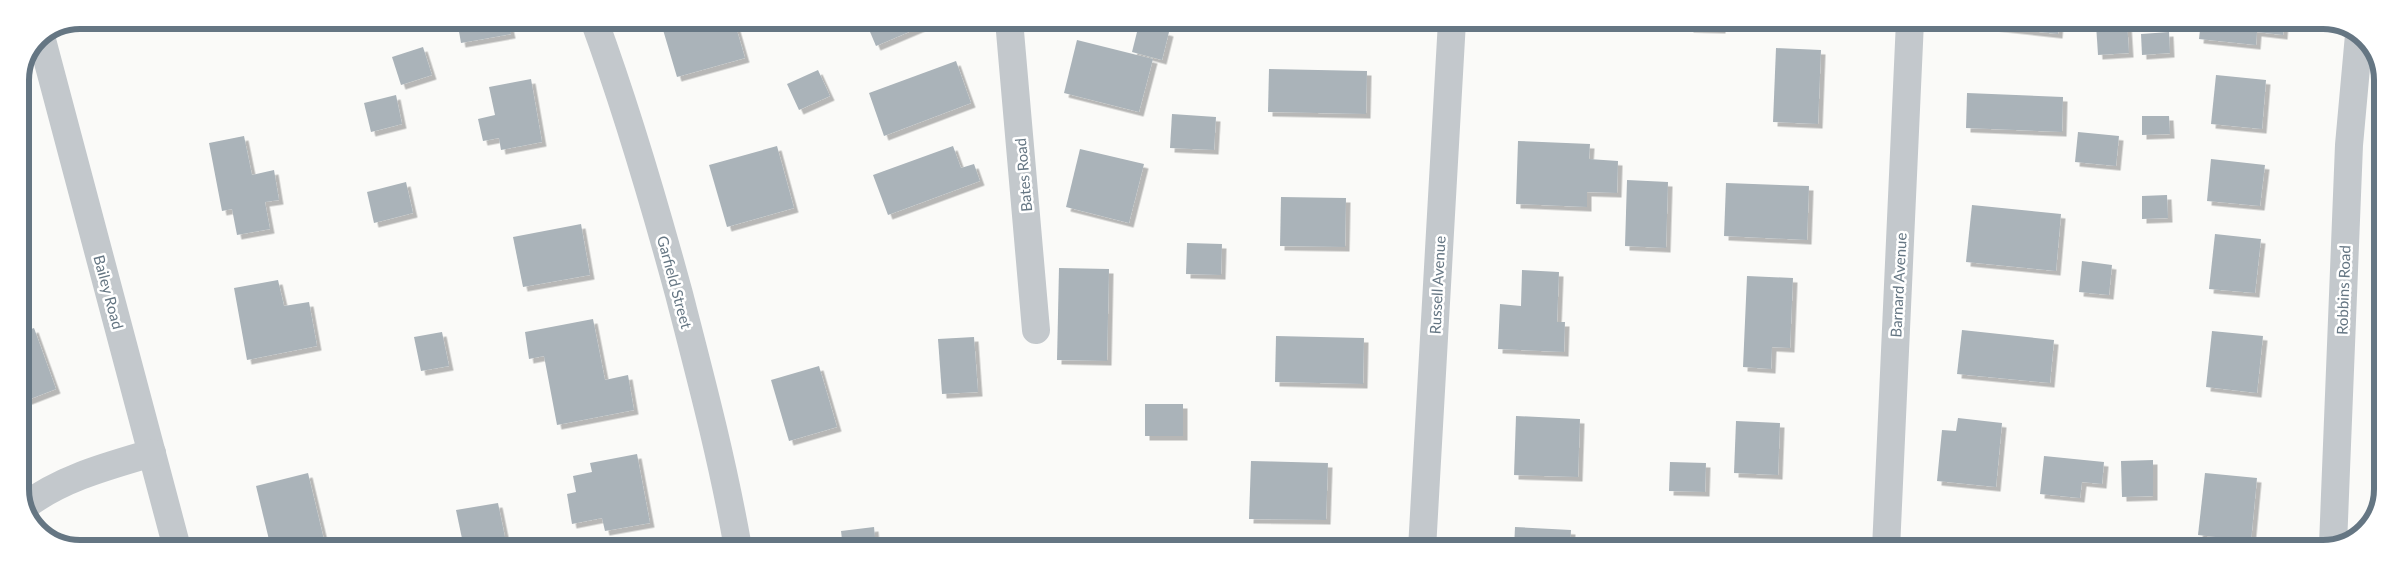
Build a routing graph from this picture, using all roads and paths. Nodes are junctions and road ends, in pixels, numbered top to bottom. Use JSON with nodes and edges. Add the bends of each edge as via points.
{"nodes":[{"id":1,"x":597,"y":29,"type":"edge"},
{"id":2,"x":1010,"y":29,"type":"edge"},
{"id":3,"x":1452,"y":29,"type":"edge"},
{"id":4,"x":1910,"y":29,"type":"edge"},
{"id":5,"x":2358,"y":42,"type":"edge"},
{"id":6,"x":43,"y":45,"type":"edge"},
{"id":7,"x":1036,"y":330,"type":"dead end"},
{"id":8,"x":152,"y":453,"type":"junction"},
{"id":9,"x":30,"y":503,"type":"edge"},
{"id":10,"x":2333,"y":539,"type":"edge"},
{"id":11,"x":175,"y":540,"type":"edge"},
{"id":12,"x":736,"y":540,"type":"edge"},
{"id":13,"x":1422,"y":540,"type":"edge"},
{"id":14,"x":1886,"y":540,"type":"edge"}],
"edges":[{"from":1,"to":12,"type":"street","name":"Garfield Street","via":[[658,216],[717,440]]},
{"from":2,"to":7,"type":"street","name":"Bates Road"},
{"from":3,"to":13,"type":"street","name":"Russell Avenue"},
{"from":4,"to":14,"type":"street","name":"Barnard Avenue"},
{"from":5,"to":10,"type":"street","name":"Robbins Road","via":[[2349,145]]},
{"from":6,"to":8,"type":"street","name":"Bailey Road"},
{"from":8,"to":9,"type":"street","via":[[67,481]]},
{"from":8,"to":11,"type":"street","name":"Bailey Road"}]}
